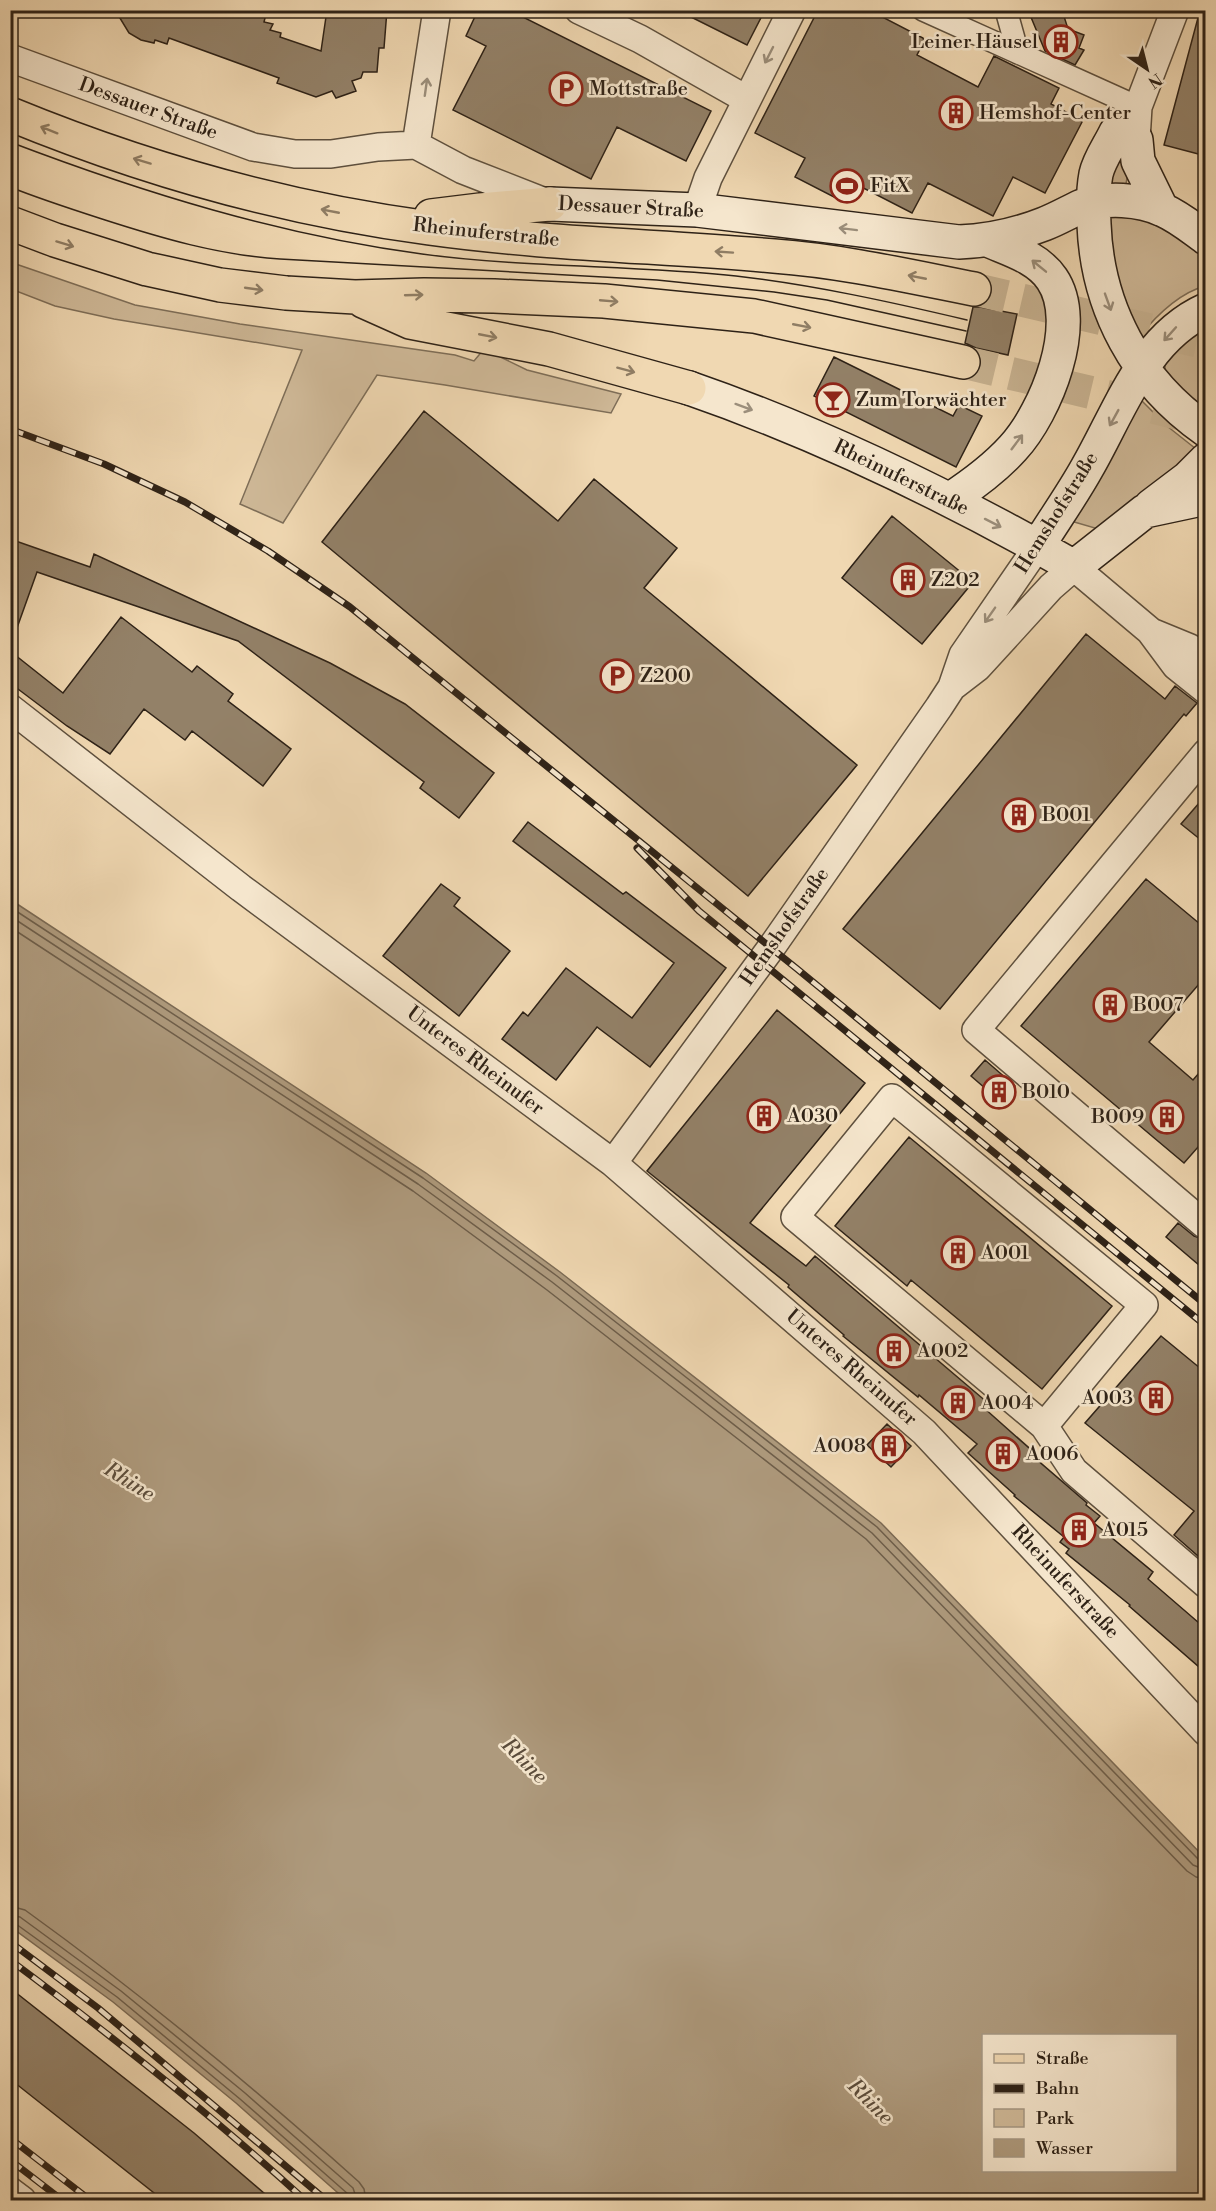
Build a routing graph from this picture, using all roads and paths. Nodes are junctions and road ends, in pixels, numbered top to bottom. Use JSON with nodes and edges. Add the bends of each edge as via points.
{"nodes":[{"id":1,"x":437,"y":10,"type":"edge"},
{"id":2,"x":579,"y":10,"type":"edge"},
{"id":3,"x":792,"y":10,"type":"edge"},
{"id":4,"x":923,"y":10,"type":"edge"},
{"id":5,"x":1006,"y":10,"type":"edge"},
{"id":6,"x":1174,"y":10,"type":"edge"},
{"id":7,"x":1018,"y":53,"type":"junction"},
{"id":8,"x":10,"y":58,"type":"edge"},
{"id":9,"x":746,"y":99,"type":"junction"},
{"id":10,"x":1138,"y":107,"type":"junction"},
{"id":11,"x":10,"y":114,"type":"edge"},
{"id":12,"x":1126,"y":136,"type":"junction"},
{"id":13,"x":416,"y":145,"type":"junction"},
{"id":14,"x":1095,"y":187,"type":"junction"},
{"id":15,"x":550,"y":204,"type":"junction"},
{"id":16,"x":1161,"y":208,"type":"junction"},
{"id":17,"x":697,"y":210,"type":"junction"},
{"id":18,"x":387,"y":222,"type":"junction"},
{"id":19,"x":10,"y":223,"type":"edge"},
{"id":20,"x":1206,"y":238,"type":"edge"},
{"id":21,"x":990,"y":241,"type":"junction"},
{"id":22,"x":974,"y":289,"type":"tunnel mouth"},
{"id":23,"x":356,"y":297,"type":"junction"},
{"id":24,"x":1206,"y":310,"type":"edge"},
{"id":25,"x":963,"y":362,"type":"tunnel mouth"},
{"id":26,"x":1142,"y":367,"type":"junction"},
{"id":27,"x":1206,"y":430,"type":"edge"},
{"id":28,"x":1206,"y":460,"type":"edge"},
{"id":29,"x":1206,"y":498,"type":"edge"},
{"id":30,"x":949,"y":500,"type":"junction"},
{"id":31,"x":1145,"y":511,"type":"junction"},
{"id":32,"x":1038,"y":546,"type":"junction"},
{"id":33,"x":1074,"y":567,"type":"junction"},
{"id":34,"x":1150,"y":631,"type":"junction"},
{"id":35,"x":1206,"y":661,"type":"edge"},
{"id":36,"x":952,"y":687,"type":"junction"},
{"id":37,"x":1206,"y":690,"type":"edge"},
{"id":38,"x":10,"y":708,"type":"edge"},
{"id":39,"x":1206,"y":753,"type":"edge"},
{"id":40,"x":613,"y":1163,"type":"junction"},
{"id":41,"x":1206,"y":1222,"type":"edge"},
{"id":42,"x":1044,"y":1426,"type":"junction"},
{"id":43,"x":924,"y":1432,"type":"joint"},
{"id":44,"x":1206,"y":1584,"type":"edge"},
{"id":45,"x":1206,"y":1732,"type":"edge"},
{"id":46,"x":10,"y":2191,"type":"edge"},
{"id":47,"x":22,"y":2200,"type":"edge"}],
"edges":[{"from":13,"to":1,"type":"street","one_way":true},
{"from":2,"to":9,"type":"street","via":[[640,39]]},
{"from":3,"to":9,"type":"street","one_way":true},
{"from":4,"to":7,"type":"street"},
{"from":5,"to":7,"type":"street"},
{"from":6,"to":10,"type":"street"},
{"from":7,"to":10,"type":"street"},
{"from":8,"to":13,"type":"street","name":"Dessauer Straße","via":[[253,147],[295,154],[331,154]]},
{"from":9,"to":17,"type":"street"},
{"from":10,"to":12,"type":"street"},
{"from":18,"to":11,"type":"main road","name":"Rheinuferstraße","one_way":true,"via":[[223,186],[89,144]]},
{"from":12,"to":14,"type":"main road"},
{"from":12,"to":16,"type":"main road"},
{"from":13,"to":15,"type":"street","name":"Dessauer Straße","via":[[463,170]]},
{"from":14,"to":16,"type":"main road"},
{"from":14,"to":21,"type":"main road","name":"Dessauer Straße","via":[[1045,224]]},
{"from":14,"to":26,"type":"main road","one_way":true,"via":[[1097,261],[1107,302]]},
{"from":15,"to":17,"type":"main road","name":"Dessauer Straße"},
{"from":15,"to":18,"type":"main road"},
{"from":16,"to":20,"type":"main road"},
{"from":21,"to":17,"type":"main road","name":"Dessauer Straße","one_way":true,"via":[[959,242]]},
{"from":22,"to":18,"type":"main road","name":"Rheinuferstraße","one_way":true,"via":[[872,268],[777,256],[478,234]]},
{"from":19,"to":23,"type":"main road","one_way":true,"via":[[147,269],[220,285]]},
{"from":30,"to":21,"type":"main road","one_way":true,"via":[[1014,448],[1040,407],[1056,369],[1063,321],[1061,300],[1052,279],[1029,259]]},
{"from":23,"to":25,"type":"main road","one_way":true,"via":[[593,300],[754,316]]},
{"from":23,"to":30,"type":"main road","name":"Rheinuferstraße","one_way":true,"via":[[410,322],[549,350],[688,388],[773,418]]},
{"from":24,"to":26,"type":"main road","name":"Hemshofstraße","one_way":true,"via":[[1176,327]]},
{"from":26,"to":27,"type":"main road","via":[[1163,394]]},
{"from":26,"to":32,"type":"main road","name":"Hemshofstraße","one_way":true,"via":[[1086,470]]},
{"from":28,"to":31,"type":"main road"},
{"from":29,"to":31,"type":"main road"},
{"from":30,"to":32,"type":"main road","name":"Rheinuferstraße","one_way":true},
{"from":31,"to":33,"type":"main road"},
{"from":32,"to":33,"type":"main road","name":"Rheinuferstraße"},
{"from":32,"to":36,"type":"street","name":"Hemshofstraße","one_way":true,"via":[[963,655]]},
{"from":33,"to":34,"type":"street"},
{"from":33,"to":36,"type":"street","name":"Hemshofstraße","via":[[1051,586],[978,667]]},
{"from":34,"to":35,"type":"street","via":[[1190,648]]},
{"from":34,"to":37,"type":"street","via":[[1176,666]]},
{"from":36,"to":40,"type":"street","name":"Hemshofstraße","via":[[771,948]]},
{"from":38,"to":40,"type":"street","name":"Unteres Rheinufer","via":[[251,895]]},
{"from":39,"to":41,"type":"street","via":[[976,1030]]},
{"from":40,"to":43,"type":"street","name":"Unteres Rheinufer"},
{"from":42,"to":42,"type":"street","via":[[795,1217],[892,1098],[1144,1305]]},
{"from":42,"to":44,"type":"street","via":[[1074,1471]]},
{"from":43,"to":45,"type":"street","name":"Rheinuferstraße"},
{"from":46,"to":47,"type":"street"}]}
